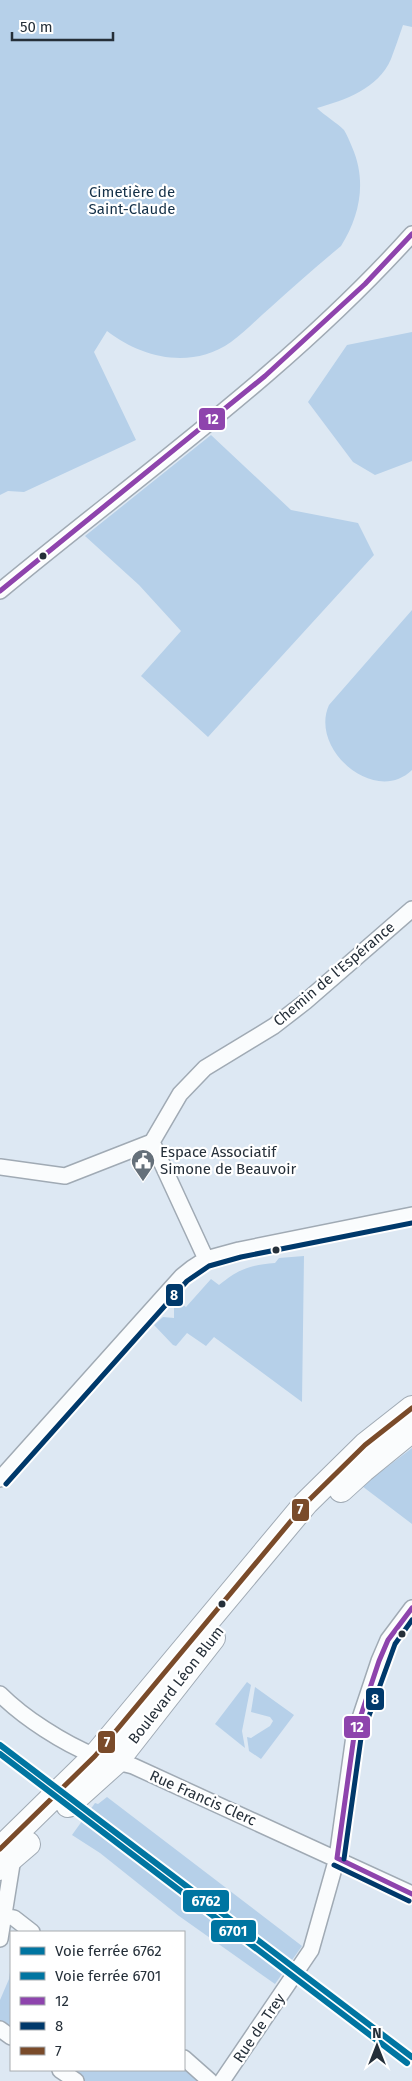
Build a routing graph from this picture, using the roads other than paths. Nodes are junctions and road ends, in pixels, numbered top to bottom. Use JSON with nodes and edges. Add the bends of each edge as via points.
{"nodes":[{"id":1,"x":412,"y":234,"type":"edge"},
{"id":2,"x":0,"y":591,"type":"edge"},
{"id":3,"x":412,"y":909,"type":"edge"},
{"id":4,"x":152,"y":1142,"type":"junction"},
{"id":5,"x":0,"y":1167,"type":"edge"},
{"id":6,"x":412,"y":1215,"type":"edge"},
{"id":7,"x":206,"y":1259,"type":"junction"},
{"id":8,"x":412,"y":1408,"type":"edge"},
{"id":9,"x":412,"y":1430,"type":"edge"},
{"id":10,"x":412,"y":1437,"type":"edge"},
{"id":11,"x":363,"y":1470,"type":"junction"},
{"id":12,"x":0,"y":1479,"type":"edge"},
{"id":13,"x":412,"y":1608,"type":"edge"},
{"id":14,"x":0,"y":1694,"type":"edge"},
{"id":15,"x":105,"y":1759,"type":"junction"},
{"id":16,"x":337,"y":1858,"type":"junction"},
{"id":17,"x":4,"y":1859,"type":"edge"},
{"id":18,"x":412,"y":1894,"type":"edge"},
{"id":19,"x":4,"y":1916,"type":"junction"},
{"id":20,"x":31,"y":1931,"type":"edge"},
{"id":21,"x":0,"y":1939,"type":"edge"},
{"id":22,"x":185,"y":2059,"type":"edge"},
{"id":23,"x":61,"y":2071,"type":"edge"},
{"id":24,"x":76,"y":2081,"type":"edge"},
{"id":25,"x":210,"y":2081,"type":"edge"},
{"id":26,"x":222,"y":2081,"type":"edge"}],
"edges":[{"from":1,"to":2,"type":"street","via":[[349,300],[217,417]]},
{"from":3,"to":4,"type":"street","name":"Chemin de l'Espérance","via":[[274,1026],[205,1068],[180,1094]]},
{"from":4,"to":5,"type":"street","via":[[65,1176]]},
{"from":4,"to":7,"type":"street"},
{"from":6,"to":7,"type":"street"},
{"from":7,"to":12,"type":"street","via":[[182,1276]]},
{"from":8,"to":15,"type":"main road","name":"Boulevard Léon Blum","via":[[365,1445],[306,1503]]},
{"from":9,"to":11,"type":"main road","name":"Boulevard Léon Blum"},
{"from":10,"to":11,"type":"street","name":"Boulevard Léon Blum"},
{"from":11,"to":15,"type":"main road","name":"Boulevard Léon Blum","via":[[317,1514]]},
{"from":13,"to":16,"type":"street","name":"Rue de Trey","via":[[388,1640],[378,1661],[354,1736]]},
{"from":14,"to":15,"type":"street","name":"Rue Francis Clerc","via":[[42,1726]]},
{"from":15,"to":16,"type":"street","name":"Rue Francis Clerc","via":[[133,1766]]},
{"from":15,"to":17,"type":"main road","name":"Boulevard Léon Blum"},
{"from":16,"to":18,"type":"street","name":"Rue Francis Clerc"},
{"from":16,"to":26,"type":"street","name":"Rue de Trey","via":[[311,1950]]},
{"from":17,"to":19,"type":"street"},
{"from":19,"to":20,"type":"street","via":[[14,1918]]},
{"from":19,"to":21,"type":"street"},
{"from":22,"to":25,"type":"street"},
{"from":23,"to":24,"type":"street"}]}
